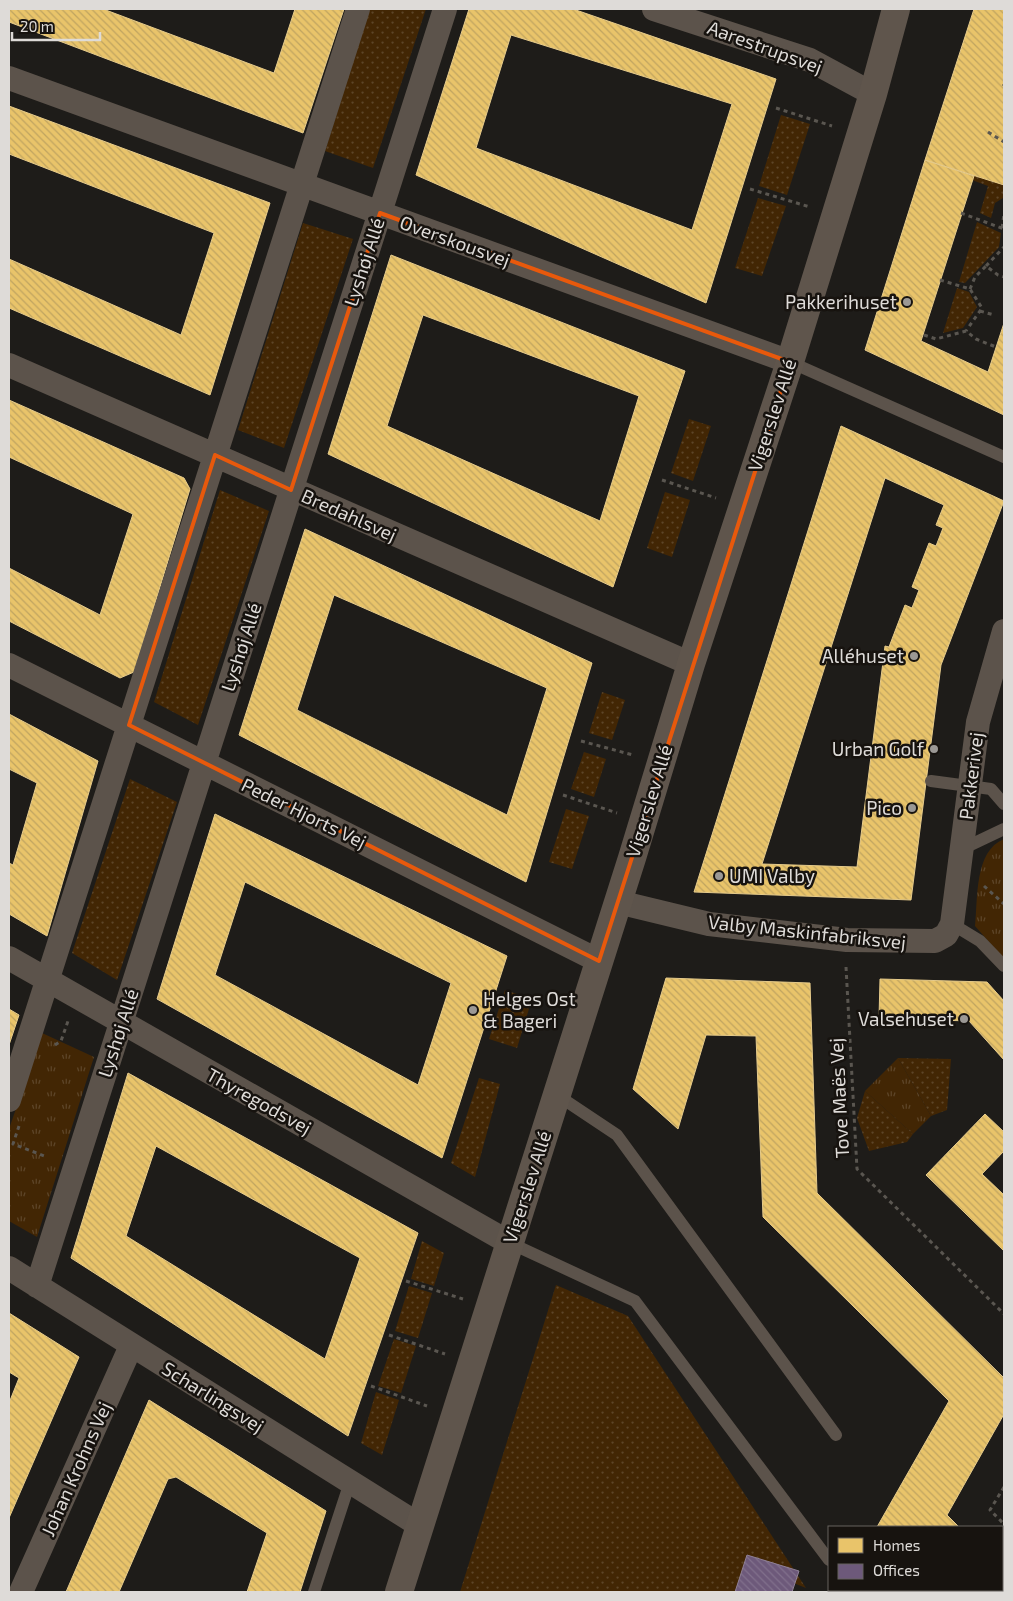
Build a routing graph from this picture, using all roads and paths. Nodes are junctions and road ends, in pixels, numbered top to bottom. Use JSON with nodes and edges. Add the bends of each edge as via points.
{"nodes":[{"id":1,"x":358,"y":9,"type":"edge"},
{"id":2,"x":445,"y":9,"type":"edge"},
{"id":3,"x":654,"y":9,"type":"edge"},
{"id":4,"x":896,"y":9,"type":"edge"},
{"id":5,"x":9,"y":78,"type":"edge"},
{"id":6,"x":873,"y":94,"type":"junction"},
{"id":7,"x":776,"y":108,"type":"dead end"},
{"id":8,"x":988,"y":132,"type":"dead end"},
{"id":9,"x":860,"y":134,"type":"junction"},
{"id":10,"x":1004,"y":142,"type":"edge"},
{"id":11,"x":302,"y":184,"type":"junction"},
{"id":12,"x":750,"y":189,"type":"dead end"},
{"id":13,"x":380,"y":213,"type":"junction"},
{"id":14,"x":961,"y":213,"type":"dead end"},
{"id":15,"x":836,"y":214,"type":"junction"},
{"id":16,"x":1004,"y":214,"type":"edge"},
{"id":17,"x":1003,"y":229,"type":"edge"},
{"id":18,"x":1004,"y":247,"type":"edge"},
{"id":19,"x":986,"y":266,"type":"junction"},
{"id":20,"x":1004,"y":277,"type":"edge"},
{"id":21,"x":940,"y":280,"type":"dead end"},
{"id":22,"x":970,"y":289,"type":"junction"},
{"id":23,"x":980,"y":311,"type":"junction"},
{"id":24,"x":994,"y":315,"type":"dead end"},
{"id":25,"x":966,"y":331,"type":"junction"},
{"id":26,"x":924,"y":335,"type":"dead end"},
{"id":27,"x":996,"y":347,"type":"dead end"},
{"id":28,"x":790,"y":362,"type":"junction"},
{"id":29,"x":9,"y":365,"type":"edge"},
{"id":30,"x":215,"y":456,"type":"junction"},
{"id":31,"x":1004,"y":457,"type":"edge"},
{"id":32,"x":662,"y":480,"type":"dead end"},
{"id":33,"x":291,"y":490,"type":"junction"},
{"id":34,"x":742,"y":506,"type":"junction"},
{"id":35,"x":1004,"y":631,"type":"edge"},
{"id":36,"x":690,"y":664,"type":"junction"},
{"id":37,"x":9,"y":665,"type":"edge"},
{"id":38,"x":129,"y":725,"type":"junction"},
{"id":39,"x":581,"y":741,"type":"dead end"},
{"id":40,"x":661,"y":763,"type":"junction"},
{"id":41,"x":204,"y":764,"type":"junction"},
{"id":42,"x":930,"y":781,"type":"dead end"},
{"id":43,"x":970,"y":785,"type":"junction"},
{"id":44,"x":563,"y":795,"type":"dead end"},
{"id":45,"x":1004,"y":804,"type":"edge"},
{"id":46,"x":643,"y":822,"type":"junction"},
{"id":47,"x":1004,"y":829,"type":"edge"},
{"id":48,"x":962,"y":849,"type":"junction"},
{"id":49,"x":618,"y":902,"type":"junction"},
{"id":50,"x":952,"y":924,"type":"junction"},
{"id":51,"x":847,"y":940,"type":"junction"},
{"id":52,"x":9,"y":958,"type":"edge"},
{"id":53,"x":599,"y":961,"type":"junction"},
{"id":54,"x":1004,"y":966,"type":"edge"},
{"id":55,"x":47,"y":980,"type":"junction"},
{"id":56,"x":122,"y":1023,"type":"junction"},
{"id":57,"x":557,"y":1095,"type":"junction"},
{"id":58,"x":9,"y":1100,"type":"edge"},
{"id":59,"x":510,"y":1243,"type":"junction"},
{"id":60,"x":9,"y":1268,"type":"edge"},
{"id":61,"x":406,"y":1282,"type":"dead end"},
{"id":62,"x":38,"y":1286,"type":"junction"},
{"id":63,"x":489,"y":1307,"type":"junction"},
{"id":64,"x":1004,"y":1314,"type":"edge"},
{"id":65,"x":389,"y":1335,"type":"dead end"},
{"id":66,"x":131,"y":1346,"type":"junction"},
{"id":67,"x":471,"y":1363,"type":"junction"},
{"id":68,"x":371,"y":1386,"type":"dead end"},
{"id":69,"x":454,"y":1416,"type":"junction"},
{"id":70,"x":836,"y":1435,"type":"dead end"},
{"id":71,"x":350,"y":1482,"type":"junction"},
{"id":72,"x":1004,"y":1487,"type":"edge"},
{"id":73,"x":1004,"y":1524,"type":"edge"},
{"id":74,"x":419,"y":1525,"type":"junction"},
{"id":75,"x":828,"y":1559,"type":"edge"},
{"id":76,"x":21,"y":1592,"type":"edge"},
{"id":77,"x":314,"y":1592,"type":"edge"},
{"id":78,"x":399,"y":1592,"type":"edge"}],
"edges":[{"from":1,"to":11,"type":"street"},
{"from":2,"to":13,"type":"street","name":"Lyshøj Allé"},
{"from":3,"to":6,"type":"street","name":"Aarestrupsvej","via":[[810,60]]},
{"from":4,"to":6,"type":"street","name":"Vigerslev Allé"},
{"from":5,"to":11,"type":"street","name":"Overskousvej"},
{"from":6,"to":9,"type":"street","name":"Vigerslev Allé"},
{"from":7,"to":9,"type":"path"},
{"from":8,"to":10,"type":"path"},
{"from":9,"to":15,"type":"street","name":"Vigerslev Allé"},
{"from":11,"to":13,"type":"street","name":"Overskousvej"},
{"from":11,"to":30,"type":"street"},
{"from":12,"to":15,"type":"path"},
{"from":13,"to":28,"type":"street","name":"Overskousvej"},
{"from":13,"to":33,"type":"street","name":"Lyshøj Allé"},
{"from":14,"to":17,"type":"path"},
{"from":15,"to":28,"type":"street","name":"Vigerslev Allé"},
{"from":16,"to":17,"type":"path"},
{"from":18,"to":19,"type":"path"},
{"from":19,"to":20,"type":"path"},
{"from":19,"to":22,"type":"path"},
{"from":21,"to":22,"type":"path"},
{"from":22,"to":23,"type":"path","via":[[982,308]]},
{"from":23,"to":24,"type":"path"},
{"from":23,"to":25,"type":"path"},
{"from":25,"to":26,"type":"path","via":[[936,339]]},
{"from":25,"to":27,"type":"path"},
{"from":28,"to":31,"type":"lane"},
{"from":28,"to":34,"type":"street","name":"Vigerslev Allé"},
{"from":29,"to":30,"type":"street","name":"Bredahlsvej"},
{"from":30,"to":33,"type":"street","name":"Bredahlsvej"},
{"from":30,"to":38,"type":"street"},
{"from":32,"to":34,"type":"path"},
{"from":33,"to":36,"type":"street","name":"Bredahlsvej"},
{"from":33,"to":41,"type":"street","name":"Lyshøj Allé"},
{"from":34,"to":36,"type":"street","name":"Vigerslev Allé"},
{"from":35,"to":43,"type":"street","name":"Pakkerivej","via":[[978,722]]},
{"from":36,"to":40,"type":"street","name":"Vigerslev Allé"},
{"from":37,"to":38,"type":"street","name":"Peder Hjorts Vej"},
{"from":38,"to":41,"type":"street","name":"Peder Hjorts Vej"},
{"from":38,"to":55,"type":"street"},
{"from":39,"to":40,"type":"path"},
{"from":40,"to":46,"type":"street","name":"Vigerslev Allé"},
{"from":41,"to":53,"type":"street","name":"Peder Hjorts Vej"},
{"from":41,"to":56,"type":"street","name":"Lyshøj Allé"},
{"from":42,"to":43,"type":"lane"},
{"from":43,"to":45,"type":"lane","via":[[991,789]]},
{"from":43,"to":48,"type":"street","name":"Pakkerivej"},
{"from":44,"to":46,"type":"path"},
{"from":46,"to":49,"type":"street","name":"Vigerslev Allé"},
{"from":47,"to":48,"type":"lane"},
{"from":48,"to":50,"type":"street","name":"Pakkerivej"},
{"from":49,"to":51,"type":"street","name":"Valby Maskinfabriksvej","via":[[710,924]]},
{"from":49,"to":53,"type":"street","name":"Vigerslev Allé"},
{"from":50,"to":51,"type":"street","name":"Valby Maskinfabriksvej","via":[[946,934],[934,941]]},
{"from":50,"to":54,"type":"lane","via":[[980,941]]},
{"from":51,"to":64,"type":"path","name":"Tove Maës Vej","via":[[856,1169]]},
{"from":52,"to":55,"type":"street","name":"Thyregodsvej"},
{"from":53,"to":57,"type":"street","name":"Vigerslev Allé"},
{"from":55,"to":56,"type":"street","name":"Thyregodsvej"},
{"from":55,"to":58,"type":"street"},
{"from":56,"to":59,"type":"street","name":"Thyregodsvej"},
{"from":56,"to":62,"type":"street","name":"Lyshøj Allé"},
{"from":57,"to":59,"type":"street","name":"Vigerslev Allé"},
{"from":57,"to":70,"type":"lane","via":[[617,1135]]},
{"from":59,"to":63,"type":"street","name":"Vigerslev Allé"},
{"from":59,"to":75,"type":"lane","via":[[635,1301]]},
{"from":60,"to":62,"type":"street","name":"Scharlingsvej"},
{"from":61,"to":63,"type":"path"},
{"from":62,"to":66,"type":"street","name":"Scharlingsvej"},
{"from":63,"to":67,"type":"street","name":"Vigerslev Allé"},
{"from":65,"to":67,"type":"path"},
{"from":66,"to":71,"type":"street","name":"Scharlingsvej"},
{"from":66,"to":76,"type":"street","name":"Johan Krohns Vej"},
{"from":67,"to":69,"type":"street","name":"Vigerslev Allé"},
{"from":68,"to":69,"type":"path"},
{"from":69,"to":74,"type":"street","name":"Vigerslev Allé"},
{"from":71,"to":74,"type":"street","name":"Scharlingsvej"},
{"from":71,"to":77,"type":"lane"},
{"from":72,"to":73,"type":"path","via":[[990,1510]]},
{"from":74,"to":78,"type":"street","name":"Vigerslev Allé"}]}
